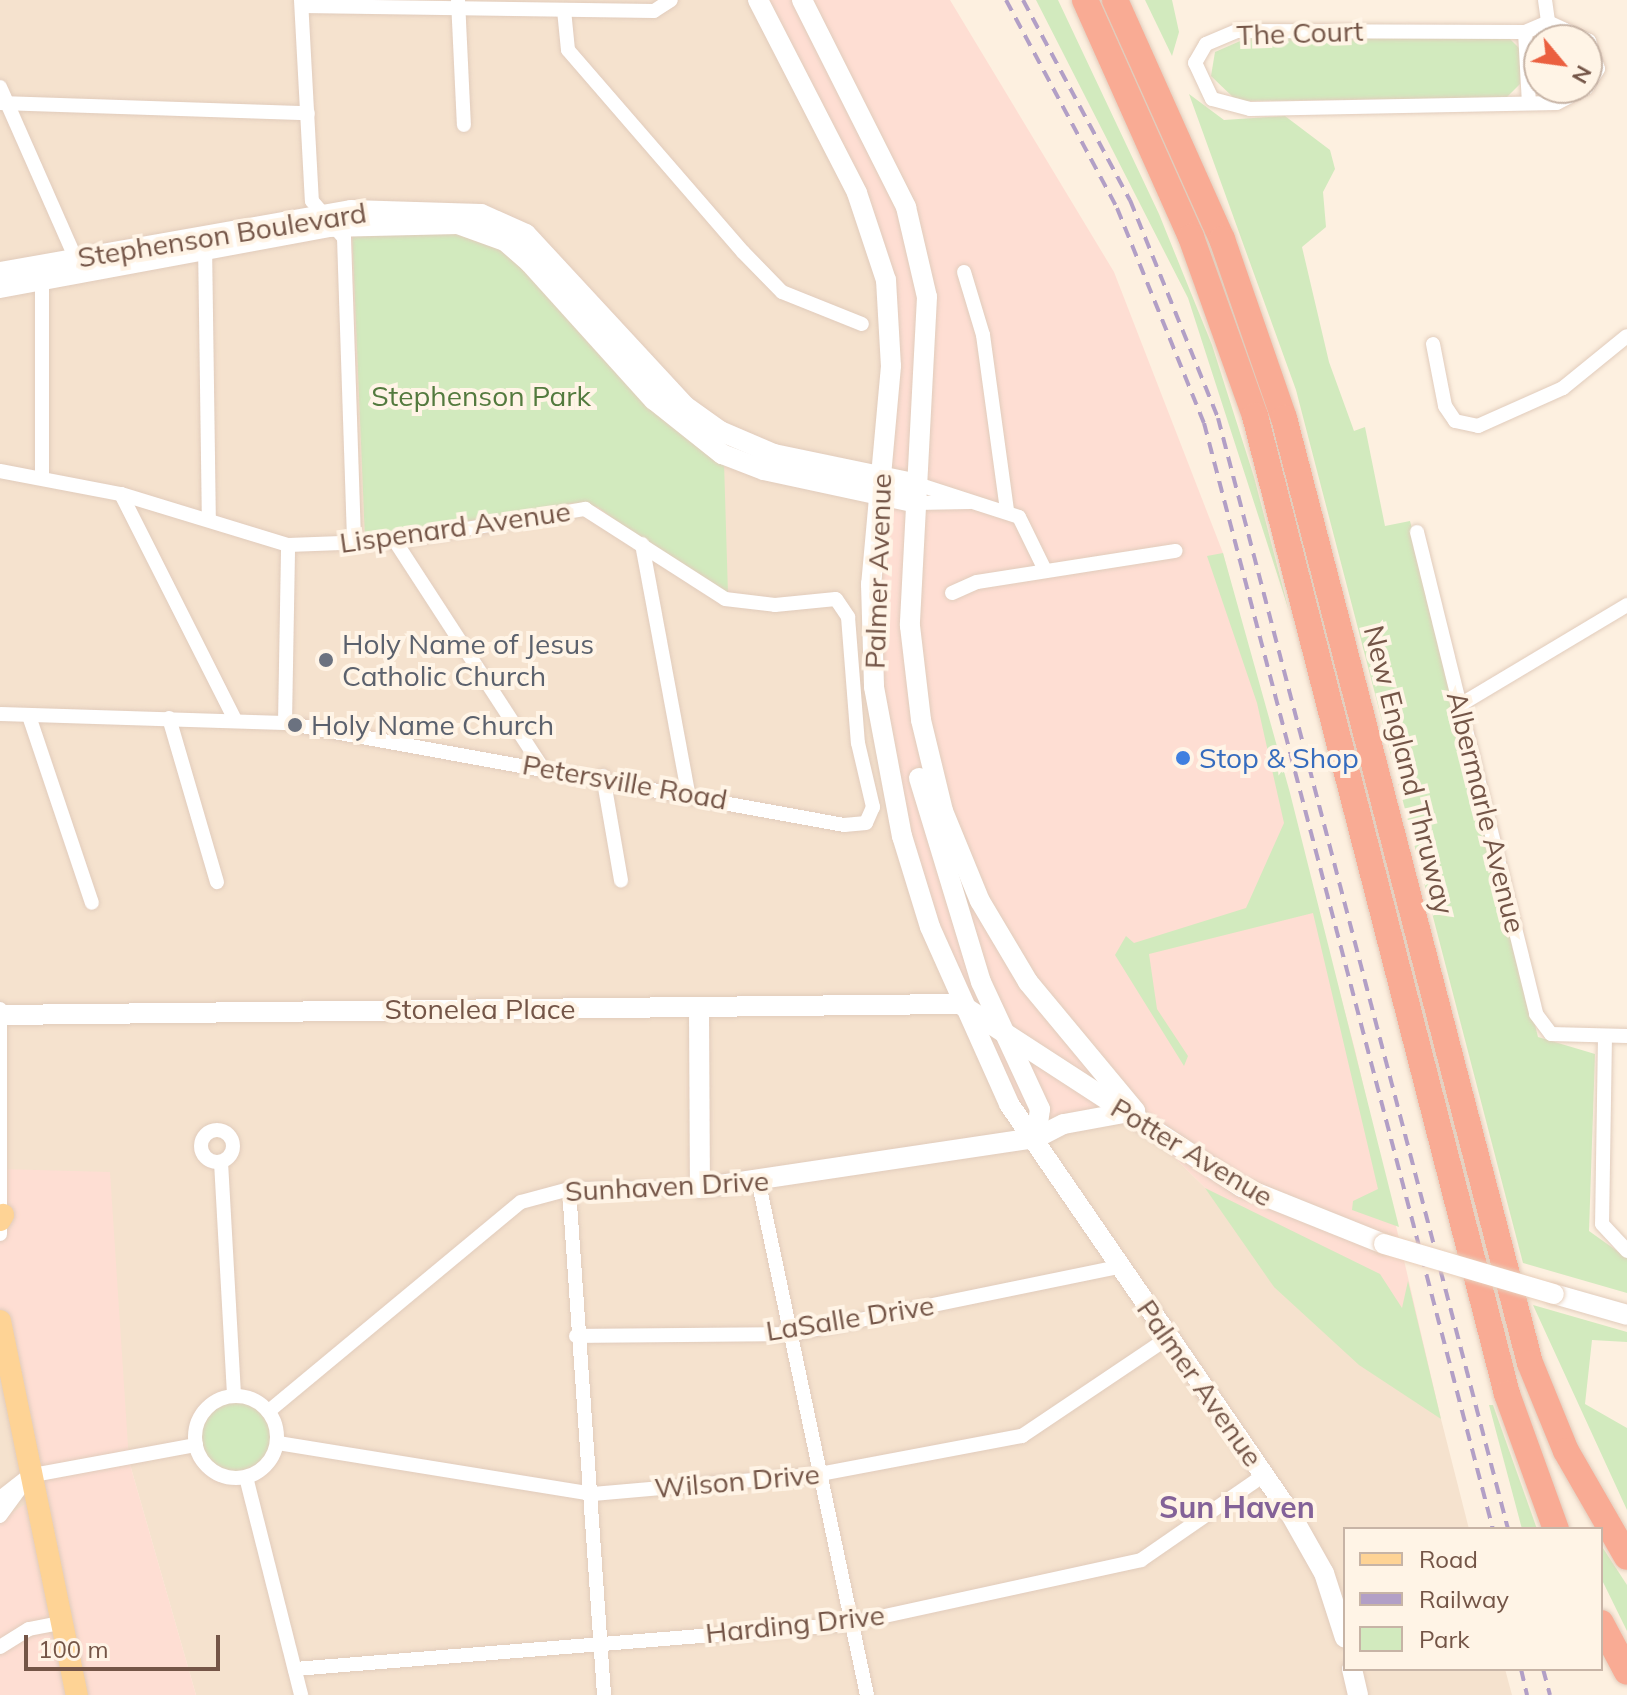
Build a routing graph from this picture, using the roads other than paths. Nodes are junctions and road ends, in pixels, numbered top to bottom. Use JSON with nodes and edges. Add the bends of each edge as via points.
{"nodes":[{"id":1,"x":671,"y":0,"type":"edge"},
{"id":2,"x":802,"y":0,"type":"edge"},
{"id":3,"x":1085,"y":0,"type":"edge"},
{"id":4,"x":1115,"y":0,"type":"edge"},
{"id":5,"x":1545,"y":0,"type":"edge"},
{"id":6,"x":764,"y":2,"type":"edge"},
{"id":7,"x":301,"y":3,"type":"edge"},
{"id":8,"x":458,"y":4,"type":"edge"},
{"id":9,"x":564,"y":10,"type":"junction"},
{"id":10,"x":1548,"y":22,"type":"junction"},
{"id":11,"x":1543,"y":24,"type":"edge"},
{"id":12,"x":1552,"y":24,"type":"edge"},
{"id":13,"x":1523,"y":32,"type":"edge"},
{"id":14,"x":0,"y":87,"type":"edge"},
{"id":15,"x":3,"y":102,"type":"edge"},
{"id":16,"x":1523,"y":103,"type":"edge"},
{"id":17,"x":308,"y":113,"type":"junction"},
{"id":18,"x":464,"y":125,"type":"dead end"},
{"id":19,"x":324,"y":220,"type":"junction"},
{"id":20,"x":205,"y":243,"type":"junction"},
{"id":21,"x":78,"y":265,"type":"junction"},
{"id":22,"x":0,"y":272,"type":"edge"},
{"id":23,"x":42,"y":272,"type":"junction"},
{"id":24,"x":964,"y":272,"type":"dead end"},
{"id":25,"x":0,"y":288,"type":"edge"},
{"id":26,"x":862,"y":324,"type":"dead end"},
{"id":27,"x":1627,"y":336,"type":"edge"},
{"id":28,"x":1433,"y":344,"type":"dead end"},
{"id":29,"x":0,"y":471,"type":"edge"},
{"id":30,"x":42,"y":475,"type":"junction"},
{"id":31,"x":879,"y":485,"type":"junction"},
{"id":32,"x":121,"y":494,"type":"junction"},
{"id":33,"x":917,"y":494,"type":"junction"},
{"id":34,"x":1007,"y":510,"type":"junction"},
{"id":35,"x":209,"y":520,"type":"junction"},
{"id":36,"x":1417,"y":532,"type":"dead end"},
{"id":37,"x":395,"y":541,"type":"junction"},
{"id":38,"x":354,"y":544,"type":"junction"},
{"id":39,"x":642,"y":544,"type":"junction"},
{"id":40,"x":288,"y":545,"type":"junction"},
{"id":41,"x":1176,"y":551,"type":"dead end"},
{"id":42,"x":1045,"y":570,"type":"junction"},
{"id":43,"x":952,"y":593,"type":"dead end"},
{"id":44,"x":1627,"y":605,"type":"edge"},
{"id":45,"x":914,"y":674,"type":"junction"},
{"id":46,"x":1460,"y":705,"type":"junction"},
{"id":47,"x":2,"y":710,"type":"edge"},
{"id":48,"x":29,"y":716,"type":"junction"},
{"id":49,"x":169,"y":718,"type":"junction"},
{"id":50,"x":235,"y":720,"type":"junction"},
{"id":51,"x":285,"y":723,"type":"junction"},
{"id":52,"x":541,"y":766,"type":"junction"},
{"id":53,"x":603,"y":776,"type":"junction"},
{"id":54,"x":688,"y":792,"type":"junction"},
{"id":55,"x":866,"y":823,"type":"joint"},
{"id":56,"x":621,"y":880,"type":"dead end"},
{"id":57,"x":217,"y":882,"type":"dead end"},
{"id":58,"x":92,"y":903,"type":"dead end"},
{"id":59,"x":960,"y":1004,"type":"junction"},
{"id":60,"x":699,"y":1008,"type":"junction"},
{"id":61,"x":0,"y":1013,"type":"edge"},
{"id":62,"x":1605,"y":1036,"type":"junction"},
{"id":63,"x":1627,"y":1036,"type":"edge"},
{"id":64,"x":1008,"y":1037,"type":"junction"},
{"id":65,"x":1135,"y":1111,"type":"junction"},
{"id":66,"x":1036,"y":1138,"type":"junction"},
{"id":67,"x":221,"y":1162,"type":"dead end"},
{"id":68,"x":759,"y":1184,"type":"junction"},
{"id":69,"x":700,"y":1188,"type":"junction"},
{"id":70,"x":569,"y":1189,"type":"junction"},
{"id":71,"x":1,"y":1223,"type":"edge"},
{"id":72,"x":1622,"y":1248,"type":"edge"},
{"id":73,"x":1119,"y":1267,"type":"junction"},
{"id":74,"x":1627,"y":1315,"type":"edge"},
{"id":75,"x":0,"y":1321,"type":"edge"},
{"id":76,"x":792,"y":1334,"type":"junction"},
{"id":77,"x":576,"y":1336,"type":"junction"},
{"id":78,"x":1168,"y":1338,"type":"junction"},
{"id":79,"x":234,"y":1395,"type":"junction"},
{"id":80,"x":269,"y":1411,"type":"junction"},
{"id":81,"x":278,"y":1443,"type":"junction"},
{"id":82,"x":196,"y":1445,"type":"junction"},
{"id":83,"x":820,"y":1474,"type":"junction"},
{"id":84,"x":1264,"y":1475,"type":"junction"},
{"id":85,"x":28,"y":1476,"type":"junction"},
{"id":86,"x":246,"y":1477,"type":"junction"},
{"id":87,"x":593,"y":1494,"type":"junction"},
{"id":88,"x":0,"y":1498,"type":"edge"},
{"id":89,"x":0,"y":1516,"type":"edge"},
{"id":90,"x":1555,"y":1527,"type":"edge"},
{"id":91,"x":1627,"y":1557,"type":"edge"},
{"id":92,"x":60,"y":1623,"type":"junction"},
{"id":93,"x":848,"y":1624,"type":"junction"},
{"id":94,"x":1603,"y":1627,"type":"edge"},
{"id":95,"x":1343,"y":1632,"type":"edge"},
{"id":96,"x":602,"y":1641,"type":"junction"},
{"id":97,"x":0,"y":1647,"type":"edge"},
{"id":98,"x":295,"y":1669,"type":"junction"},
{"id":99,"x":1352,"y":1671,"type":"edge"},
{"id":100,"x":1627,"y":1672,"type":"edge"},
{"id":101,"x":77,"y":1695,"type":"edge"},
{"id":102,"x":301,"y":1695,"type":"edge"},
{"id":103,"x":604,"y":1695,"type":"edge"},
{"id":104,"x":867,"y":1695,"type":"edge"},
{"id":105,"x":1358,"y":1695,"type":"edge"}],
"edges":[{"from":1,"to":9,"type":"street","via":[[654,11]]},
{"from":2,"to":33,"type":"street","name":"Palmer Avenue","via":[[886,163],[919,251],[929,347]]},
{"from":3,"to":90,"type":"highway","via":[[1191,237],[1255,416],[1507,1394]]},
{"from":4,"to":91,"type":"highway","name":"New England Thruway","via":[[1222,239],[1284,418],[1530,1363],[1566,1451]]},
{"from":5,"to":10,"type":"street"},
{"from":6,"to":31,"type":"street","name":"Palmer Avenue","via":[[852,181],[883,265],[891,338]]},
{"from":7,"to":8,"type":"street"},
{"from":7,"to":17,"type":"street"},
{"from":8,"to":9,"type":"street"},
{"from":8,"to":18,"type":"street"},
{"from":9,"to":26,"type":"street","via":[[568,50],[753,262],[803,305]]},
{"from":10,"to":11,"type":"street","name":"The Court"},
{"from":10,"to":12,"type":"street","name":"The Court"},
{"from":13,"to":16,"type":"street","name":"The Court","via":[[1237,31],[1206,44],[1195,63],[1212,99],[1250,109]]},
{"from":14,"to":15,"type":"street"},
{"from":15,"to":17,"type":"street"},
{"from":15,"to":21,"type":"street"},
{"from":17,"to":19,"type":"street","via":[[312,201]]},
{"from":19,"to":20,"type":"street","name":"Stephenson Boulevard"},
{"from":19,"to":31,"type":"street","name":"Stephenson Boulevard","via":[[458,224],[505,241],[654,400],[722,454]]},
{"from":19,"to":38,"type":"street","via":[[344,238]]},
{"from":20,"to":21,"type":"street","name":"Stephenson Boulevard"},
{"from":20,"to":35,"type":"street"},
{"from":21,"to":23,"type":"street","name":"Stephenson Boulevard"},
{"from":22,"to":23,"type":"street","name":"Stephenson Boulevard"},
{"from":23,"to":25,"type":"street","name":"Stephenson Boulevard"},
{"from":23,"to":30,"type":"street"},
{"from":24,"to":34,"type":"street","via":[[983,335]]},
{"from":27,"to":28,"type":"street","via":[[1563,388],[1478,426],[1455,421],[1445,406]]},
{"from":29,"to":30,"type":"street","name":"Lispenard Avenue"},
{"from":30,"to":32,"type":"street","name":"Lispenard Avenue"},
{"from":31,"to":33,"type":"street","name":"Stephenson Boulevard"},
{"from":31,"to":59,"type":"street","name":"Palmer Avenue","via":[[871,635],[886,762],[916,886]]},
{"from":32,"to":35,"type":"street","name":"Lispenard Avenue"},
{"from":32,"to":50,"type":"street"},
{"from":33,"to":34,"type":"street","name":"Stephenson Boulevard"},
{"from":33,"to":45,"type":"street","name":"Palmer Avenue"},
{"from":34,"to":42,"type":"street","via":[[1027,524]]},
{"from":35,"to":40,"type":"street","name":"Lispenard Avenue"},
{"from":36,"to":46,"type":"street","name":"Albermarle Avenue"},
{"from":37,"to":38,"type":"street","name":"Lispenard Avenue"},
{"from":37,"to":39,"type":"street","name":"Lispenard Avenue","via":[[585,509]]},
{"from":37,"to":52,"type":"street"},
{"from":38,"to":40,"type":"street","name":"Lispenard Avenue"},
{"from":39,"to":54,"type":"street"},
{"from":39,"to":55,"type":"street","name":"Lispenard Avenue","via":[[675,574],[725,599],[843,602],[873,807]]},
{"from":40,"to":51,"type":"street"},
{"from":41,"to":42,"type":"street"},
{"from":42,"to":43,"type":"street"},
{"from":44,"to":46,"type":"street"},
{"from":45,"to":64,"type":"street","name":"Palmer Avenue","via":[[917,769],[931,824],[981,982]]},
{"from":45,"to":65,"type":"street","name":"Palmer Avenue","via":[[943,811],[980,901],[1028,982]]},
{"from":46,"to":62,"type":"street","name":"Albermarle Avenue","via":[[1536,1014],[1551,1034]]},
{"from":47,"to":48,"type":"street","name":"Petersville Road"},
{"from":48,"to":49,"type":"street","name":"Petersville Road"},
{"from":48,"to":58,"type":"street"},
{"from":49,"to":50,"type":"street","name":"Petersville Road"},
{"from":49,"to":57,"type":"street"},
{"from":50,"to":51,"type":"street","name":"Petersville Road"},
{"from":51,"to":52,"type":"street","name":"Petersville Road"},
{"from":52,"to":53,"type":"street","name":"Petersville Road"},
{"from":53,"to":54,"type":"street","name":"Petersville Road"},
{"from":53,"to":56,"type":"street"},
{"from":54,"to":55,"type":"street","name":"Petersville Road","via":[[844,825]]},
{"from":59,"to":60,"type":"street","name":"Stonelea Place"},
{"from":59,"to":64,"type":"street","name":"Potter Avenue"},
{"from":59,"to":66,"type":"street","name":"Palmer Avenue","via":[[1009,1104]]},
{"from":60,"to":61,"type":"street","name":"Stonelea Place"},
{"from":60,"to":69,"type":"street"},
{"from":61,"to":71,"type":"street"},
{"from":62,"to":63,"type":"street"},
{"from":62,"to":72,"type":"street","via":[[1602,1224]]},
{"from":64,"to":65,"type":"street","name":"Potter Avenue"},
{"from":64,"to":66,"type":"street","name":"Palmer Avenue","via":[[1040,1109]]},
{"from":65,"to":66,"type":"street","name":"Sunhaven Drive","via":[[1064,1124]]},
{"from":65,"to":74,"type":"street","name":"Potter Avenue","bridge":true,"via":[[1245,1188],[1384,1244]]},
{"from":66,"to":68,"type":"street","name":"Sunhaven Drive","via":[[1011,1136]]},
{"from":66,"to":73,"type":"street","name":"Palmer Avenue"},
{"from":67,"to":79,"type":"street"},
{"from":68,"to":69,"type":"street","name":"Sunhaven Drive"},
{"from":68,"to":76,"type":"street"},
{"from":69,"to":70,"type":"street","name":"Sunhaven Drive"},
{"from":70,"to":77,"type":"street"},
{"from":70,"to":80,"type":"street","name":"Sunhaven Drive","via":[[534,1195],[499,1216]]},
{"from":73,"to":76,"type":"street","name":"LaSalle Drive"},
{"from":73,"to":78,"type":"street","name":"Palmer Avenue"},
{"from":75,"to":85,"type":"main road"},
{"from":76,"to":77,"type":"street","name":"LaSalle Drive"},
{"from":76,"to":83,"type":"street"},
{"from":77,"to":87,"type":"street"},
{"from":78,"to":83,"type":"street","name":"Wilson Drive","via":[[1022,1436]]},
{"from":78,"to":84,"type":"street","name":"Palmer Avenue"},
{"from":79,"to":80,"type":"street"},
{"from":79,"to":82,"type":"street","via":[[204,1411]]},
{"from":80,"to":81,"type":"street"},
{"from":81,"to":86,"type":"street","via":[[267,1465]]},
{"from":81,"to":87,"type":"street","name":"Wilson Drive"},
{"from":82,"to":85,"type":"street"},
{"from":82,"to":86,"type":"street","via":[[209,1468]]},
{"from":83,"to":87,"type":"street","name":"Wilson Drive"},
{"from":83,"to":93,"type":"street"},
{"from":84,"to":93,"type":"street","name":"Harding Drive","via":[[1141,1560]]},
{"from":84,"to":95,"type":"street","name":"Palmer Avenue","via":[[1324,1573]]},
{"from":85,"to":88,"type":"street"},
{"from":85,"to":89,"type":"street"},
{"from":85,"to":92,"type":"main road"},
{"from":86,"to":98,"type":"street"},
{"from":87,"to":96,"type":"street"},
{"from":92,"to":97,"type":"street","via":[[29,1629]]},
{"from":92,"to":101,"type":"main road"},
{"from":93,"to":96,"type":"street","name":"Harding Drive"},
{"from":93,"to":104,"type":"street"},
{"from":94,"to":100,"type":"highway"},
{"from":96,"to":98,"type":"street","name":"Harding Drive"},
{"from":96,"to":103,"type":"street"},
{"from":98,"to":102,"type":"street"},
{"from":99,"to":105,"type":"street"}]}
